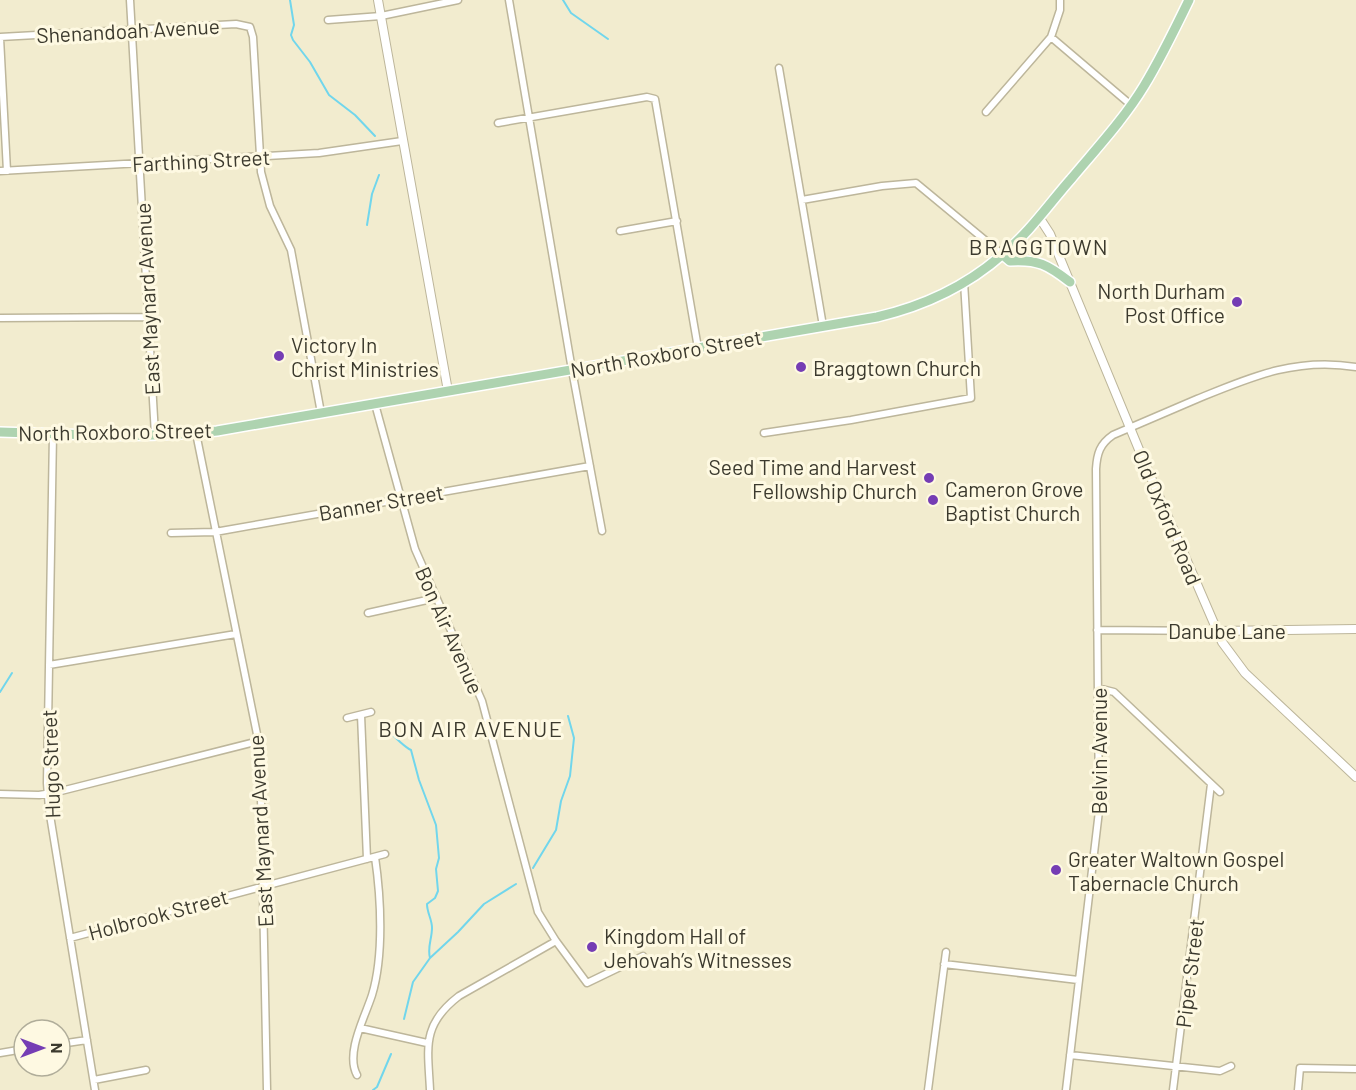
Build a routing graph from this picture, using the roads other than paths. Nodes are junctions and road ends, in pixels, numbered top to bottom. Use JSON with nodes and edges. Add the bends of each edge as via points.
{"nodes":[{"id":1,"x":130,"y":0,"type":"edge"},
{"id":2,"x":378,"y":0,"type":"edge"},
{"id":3,"x":458,"y":0,"type":"edge"},
{"id":4,"x":509,"y":0,"type":"edge"},
{"id":5,"x":1060,"y":0,"type":"edge"},
{"id":6,"x":1188,"y":0,"type":"edge"},
{"id":7,"x":381,"y":16,"type":"junction"},
{"id":8,"x":328,"y":20,"type":"dead end"},
{"id":9,"x":131,"y":30,"type":"junction"},
{"id":10,"x":1051,"y":37,"type":"junction"},
{"id":11,"x":0,"y":38,"type":"edge"},
{"id":12,"x":779,"y":68,"type":"dead end"},
{"id":13,"x":1131,"y":105,"type":"junction"},
{"id":14,"x":986,"y":112,"type":"dead end"},
{"id":15,"x":529,"y":117,"type":"junction"},
{"id":16,"x":498,"y":123,"type":"dead end"},
{"id":17,"x":402,"y":141,"type":"junction"},
{"id":18,"x":260,"y":157,"type":"junction"},
{"id":19,"x":139,"y":163,"type":"junction"},
{"id":20,"x":4,"y":171,"type":"edge"},
{"id":21,"x":802,"y":200,"type":"junction"},
{"id":22,"x":1039,"y":217,"type":"junction"},
{"id":23,"x":676,"y":221,"type":"junction"},
{"id":24,"x":620,"y":231,"type":"dead end"},
{"id":25,"x":1003,"y":255,"type":"junction"},
{"id":26,"x":964,"y":282,"type":"junction"},
{"id":27,"x":1070,"y":282,"type":"junction"},
{"id":28,"x":148,"y":317,"type":"junction"},
{"id":29,"x":0,"y":318,"type":"edge"},
{"id":30,"x":823,"y":326,"type":"junction"},
{"id":31,"x":698,"y":348,"type":"junction"},
{"id":32,"x":1356,"y":367,"type":"edge"},
{"id":33,"x":572,"y":370,"type":"junction"},
{"id":34,"x":448,"y":391,"type":"junction"},
{"id":35,"x":375,"y":404,"type":"junction"},
{"id":36,"x":321,"y":413,"type":"junction"},
{"id":37,"x":1130,"y":427,"type":"junction"},
{"id":38,"x":0,"y":432,"type":"edge"},
{"id":39,"x":196,"y":433,"type":"junction"},
{"id":40,"x":764,"y":433,"type":"dead end"},
{"id":41,"x":53,"y":434,"type":"junction"},
{"id":42,"x":155,"y":435,"type":"junction"},
{"id":43,"x":590,"y":466,"type":"junction"},
{"id":44,"x":401,"y":499,"type":"junction"},
{"id":45,"x":602,"y":531,"type":"dead end"},
{"id":46,"x":215,"y":532,"type":"junction"},
{"id":47,"x":171,"y":533,"type":"dead end"},
{"id":48,"x":436,"y":598,"type":"junction"},
{"id":49,"x":368,"y":612,"type":"dead end"},
{"id":50,"x":1356,"y":629,"type":"edge"},
{"id":51,"x":1097,"y":630,"type":"junction"},
{"id":52,"x":1217,"y":631,"type":"junction"},
{"id":53,"x":236,"y":634,"type":"junction"},
{"id":54,"x":49,"y":665,"type":"junction"},
{"id":55,"x":1098,"y":688,"type":"junction"},
{"id":56,"x":371,"y":712,"type":"dead end"},
{"id":57,"x":361,"y":715,"type":"junction"},
{"id":58,"x":347,"y":718,"type":"dead end"},
{"id":59,"x":259,"y":741,"type":"junction"},
{"id":60,"x":1356,"y":777,"type":"edge"},
{"id":61,"x":1211,"y":784,"type":"junction"},
{"id":62,"x":1220,"y":792,"type":"dead end"},
{"id":63,"x":0,"y":794,"type":"edge"},
{"id":64,"x":48,"y":794,"type":"junction"},
{"id":65,"x":385,"y":854,"type":"dead end"},
{"id":66,"x":375,"y":857,"type":"junction"},
{"id":67,"x":367,"y":859,"type":"junction"},
{"id":68,"x":263,"y":885,"type":"junction"},
{"id":69,"x":70,"y":938,"type":"junction"},
{"id":70,"x":556,"y":941,"type":"junction"},
{"id":71,"x":946,"y":952,"type":"dead end"},
{"id":72,"x":643,"y":956,"type":"dead end"},
{"id":73,"x":944,"y":964,"type":"junction"},
{"id":74,"x":1078,"y":980,"type":"junction"},
{"id":75,"x":360,"y":1028,"type":"junction"},
{"id":76,"x":87,"y":1040,"type":"junction"},
{"id":77,"x":72,"y":1042,"type":"edge"},
{"id":78,"x":427,"y":1043,"type":"junction"},
{"id":79,"x":1070,"y":1055,"type":"junction"},
{"id":80,"x":1176,"y":1066,"type":"junction"},
{"id":81,"x":1231,"y":1066,"type":"dead end"},
{"id":82,"x":1356,"y":1069,"type":"edge"},
{"id":83,"x":146,"y":1070,"type":"dead end"},
{"id":84,"x":357,"y":1074,"type":"dead end"},
{"id":85,"x":94,"y":1080,"type":"junction"},
{"id":86,"x":95,"y":1090,"type":"edge"},
{"id":87,"x":267,"y":1090,"type":"edge"},
{"id":88,"x":430,"y":1090,"type":"edge"},
{"id":89,"x":928,"y":1090,"type":"edge"},
{"id":90,"x":1066,"y":1090,"type":"edge"},
{"id":91,"x":1173,"y":1090,"type":"edge"},
{"id":92,"x":1298,"y":1090,"type":"edge"}],
"edges":[{"from":1,"to":9,"type":"street","name":"East Maynard Avenue"},
{"from":2,"to":7,"type":"street"},
{"from":3,"to":7,"type":"street"},
{"from":4,"to":15,"type":"street"},
{"from":5,"to":10,"type":"street"},
{"from":6,"to":13,"type":"main road","name":"North Roxboro Street","via":[[1158,62]]},
{"from":7,"to":8,"type":"street"},
{"from":7,"to":17,"type":"street"},
{"from":9,"to":11,"type":"street","name":"Shenandoah Avenue"},
{"from":9,"to":18,"type":"street","name":"Shenandoah Avenue","via":[[236,24],[250,27]]},
{"from":9,"to":19,"type":"street","name":"East Maynard Avenue"},
{"from":10,"to":13,"type":"street"},
{"from":10,"to":14,"type":"street"},
{"from":11,"to":20,"type":"street"},
{"from":12,"to":21,"type":"street"},
{"from":13,"to":22,"type":"main road","name":"North Roxboro Street"},
{"from":15,"to":16,"type":"street"},
{"from":15,"to":23,"type":"street","via":[[647,97],[655,99]]},
{"from":15,"to":33,"type":"street"},
{"from":17,"to":18,"type":"street","name":"Farthing Street"},
{"from":17,"to":34,"type":"street"},
{"from":18,"to":19,"type":"street","name":"Farthing Street"},
{"from":18,"to":36,"type":"street","via":[[270,206],[291,250]]},
{"from":19,"to":20,"type":"street","name":"Farthing Street"},
{"from":19,"to":28,"type":"street","name":"East Maynard Avenue"},
{"from":21,"to":25,"type":"street","via":[[916,183]]},
{"from":21,"to":30,"type":"street"},
{"from":22,"to":25,"type":"main road","name":"North Roxboro Street"},
{"from":22,"to":27,"type":"street","name":"Old Oxford Road"},
{"from":23,"to":24,"type":"street"},
{"from":23,"to":31,"type":"street"},
{"from":25,"to":26,"type":"main road","name":"North Roxboro Street"},
{"from":25,"to":27,"type":"main road","via":[[1010,261],[1043,263]]},
{"from":26,"to":30,"type":"main road","name":"North Roxboro Street","via":[[907,310]]},
{"from":26,"to":40,"type":"street","via":[[971,398]]},
{"from":27,"to":37,"type":"street","name":"Old Oxford Road"},
{"from":28,"to":29,"type":"street"},
{"from":28,"to":42,"type":"street","name":"East Maynard Avenue"},
{"from":30,"to":31,"type":"main road","name":"North Roxboro Street"},
{"from":31,"to":33,"type":"main road","name":"North Roxboro Street"},
{"from":32,"to":37,"type":"street","name":"Belvin Avenue","via":[[1305,364],[1263,372]]},
{"from":33,"to":34,"type":"main road","name":"North Roxboro Street"},
{"from":33,"to":43,"type":"street"},
{"from":34,"to":35,"type":"main road","name":"North Roxboro Street"},
{"from":35,"to":36,"type":"main road","name":"North Roxboro Street"},
{"from":35,"to":44,"type":"street","name":"Bon Air Avenue"},
{"from":36,"to":39,"type":"main road","name":"North Roxboro Street"},
{"from":37,"to":51,"type":"street","name":"Belvin Avenue","via":[[1105,441],[1097,455]]},
{"from":37,"to":52,"type":"street","name":"Old Oxford Road"},
{"from":38,"to":41,"type":"main road","name":"North Roxboro Street"},
{"from":39,"to":42,"type":"main road","name":"North Roxboro Street"},
{"from":39,"to":46,"type":"street","name":"East Maynard Avenue"},
{"from":41,"to":42,"type":"main road","name":"North Roxboro Street"},
{"from":41,"to":54,"type":"street","name":"Hugo Street"},
{"from":43,"to":44,"type":"street","name":"Banner Street"},
{"from":43,"to":45,"type":"street"},
{"from":44,"to":46,"type":"street","name":"Banner Street"},
{"from":44,"to":48,"type":"street","name":"Bon Air Avenue","via":[[415,549]]},
{"from":46,"to":47,"type":"street","name":"Banner Street"},
{"from":46,"to":53,"type":"street","name":"East Maynard Avenue"},
{"from":48,"to":49,"type":"street"},
{"from":48,"to":70,"type":"street","name":"Bon Air Avenue","via":[[482,701],[536,908]]},
{"from":50,"to":52,"type":"street","name":"Danube Lane"},
{"from":51,"to":52,"type":"street","name":"Danube Lane"},
{"from":51,"to":55,"type":"street","name":"Belvin Avenue"},
{"from":52,"to":60,"type":"street","name":"Old Oxford Road","via":[[1245,673]]},
{"from":53,"to":54,"type":"street"},
{"from":53,"to":59,"type":"street","name":"East Maynard Avenue"},
{"from":54,"to":64,"type":"street","name":"Hugo Street"},
{"from":55,"to":61,"type":"street","via":[[1114,692]]},
{"from":55,"to":74,"type":"street","name":"Belvin Avenue","via":[[1098,811]]},
{"from":56,"to":57,"type":"street"},
{"from":57,"to":58,"type":"street"},
{"from":57,"to":67,"type":"street"},
{"from":59,"to":64,"type":"street"},
{"from":59,"to":68,"type":"street","name":"East Maynard Avenue"},
{"from":61,"to":62,"type":"street"},
{"from":61,"to":80,"type":"street","name":"Piper Street"},
{"from":63,"to":64,"type":"street"},
{"from":64,"to":69,"type":"street","name":"Hugo Street"},
{"from":65,"to":66,"type":"street","name":"Holbrook Street"},
{"from":66,"to":67,"type":"street","name":"Holbrook Street"},
{"from":66,"to":75,"type":"street","via":[[379,961]]},
{"from":67,"to":68,"type":"street","name":"Holbrook Street"},
{"from":68,"to":69,"type":"street","name":"Holbrook Street"},
{"from":68,"to":87,"type":"street","name":"East Maynard Avenue"},
{"from":69,"to":76,"type":"street","name":"Hugo Street"},
{"from":70,"to":72,"type":"street","name":"Bon Air Avenue","via":[[587,983]]},
{"from":70,"to":78,"type":"street","via":[[447,1005]]},
{"from":71,"to":73,"type":"street"},
{"from":73,"to":74,"type":"street"},
{"from":73,"to":89,"type":"street"},
{"from":74,"to":79,"type":"street","name":"Belvin Avenue"},
{"from":75,"to":78,"type":"street"},
{"from":75,"to":84,"type":"street","via":[[352,1059]]},
{"from":76,"to":77,"type":"street"},
{"from":76,"to":85,"type":"street","name":"Hugo Street"},
{"from":78,"to":88,"type":"street"},
{"from":79,"to":80,"type":"street"},
{"from":79,"to":90,"type":"street","name":"Belvin Avenue"},
{"from":80,"to":81,"type":"street","via":[[1220,1071]]},
{"from":80,"to":91,"type":"street","name":"Piper Street"},
{"from":82,"to":92,"type":"street","via":[[1300,1068]]},
{"from":83,"to":85,"type":"street"},
{"from":85,"to":86,"type":"street","name":"Hugo Street"}]}
